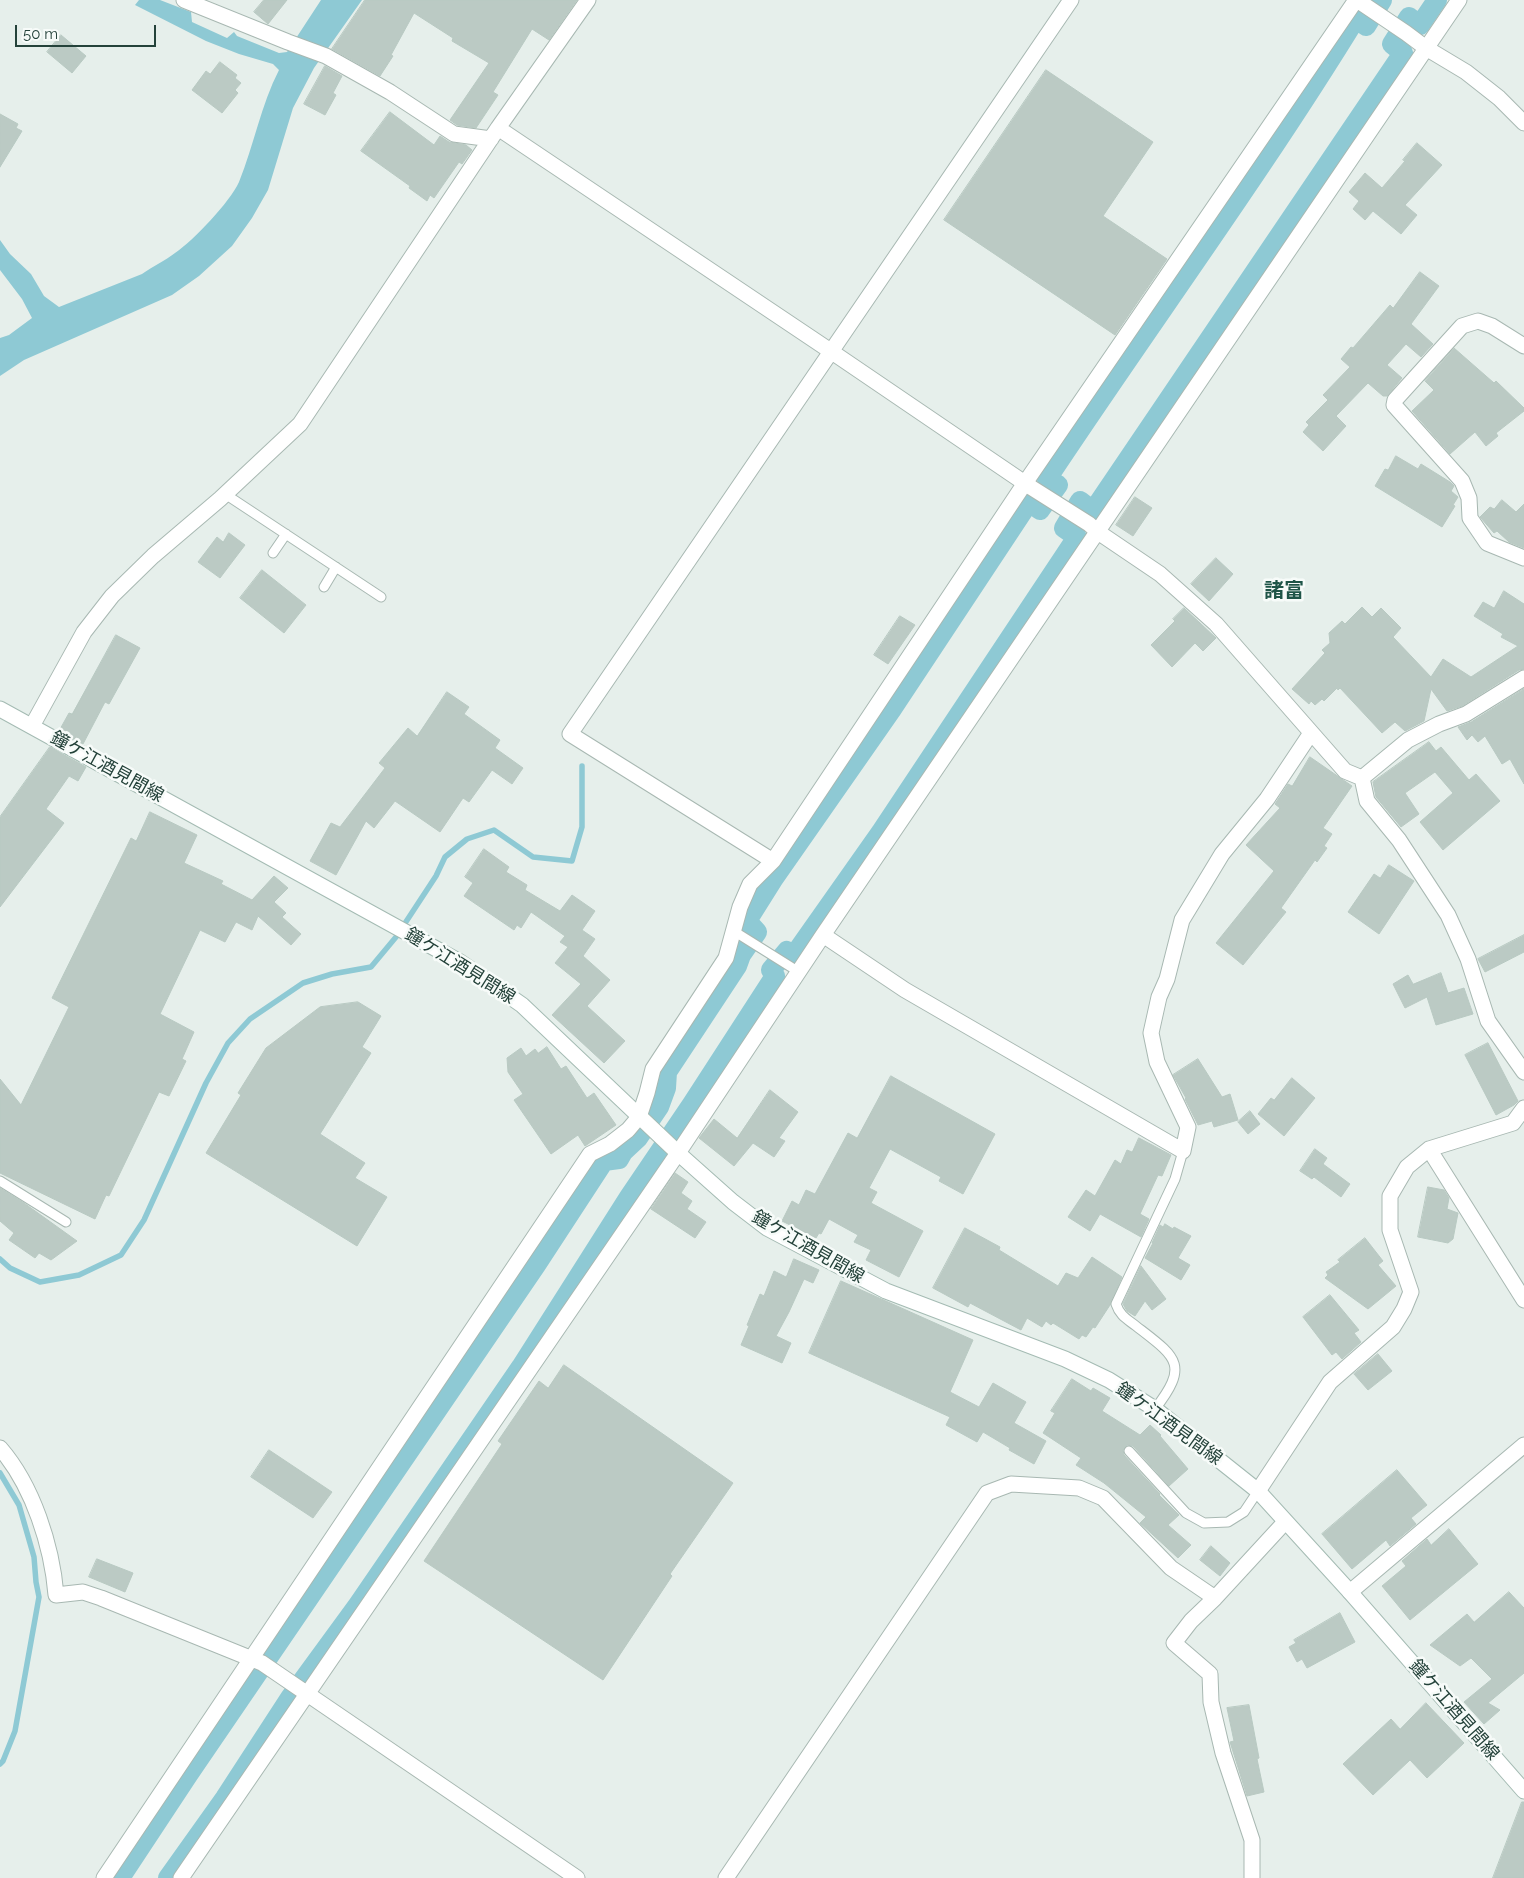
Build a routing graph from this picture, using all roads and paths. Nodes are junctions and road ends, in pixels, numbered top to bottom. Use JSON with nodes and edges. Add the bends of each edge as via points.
{"nodes":[{"id":1,"x":184,"y":0,"type":"edge"},
{"id":2,"x":588,"y":0,"type":"edge"},
{"id":3,"x":1071,"y":0,"type":"edge"},
{"id":4,"x":1356,"y":0,"type":"edge"},
{"id":5,"x":1459,"y":0,"type":"edge"},
{"id":6,"x":1426,"y":48,"type":"junction"},
{"id":7,"x":1524,"y":123,"type":"edge"},
{"id":8,"x":495,"y":134,"type":"junction"},
{"id":9,"x":1524,"y":346,"type":"edge"},
{"id":10,"x":832,"y":352,"type":"junction"},
{"id":11,"x":1028,"y":486,"type":"junction"},
{"id":12,"x":225,"y":494,"type":"junction"},
{"id":13,"x":1093,"y":528,"type":"junction"},
{"id":14,"x":286,"y":534,"type":"junction"},
{"id":15,"x":273,"y":553,"type":"dead end"},
{"id":16,"x":1524,"y":558,"type":"edge"},
{"id":17,"x":336,"y":567,"type":"junction"},
{"id":18,"x":324,"y":587,"type":"dead end"},
{"id":19,"x":381,"y":597,"type":"dead end"},
{"id":20,"x":1524,"y":678,"type":"edge"},
{"id":21,"x":0,"y":709,"type":"edge"},
{"id":22,"x":32,"y":726,"type":"junction"},
{"id":23,"x":1311,"y":733,"type":"junction"},
{"id":24,"x":1362,"y":778,"type":"junction"},
{"id":25,"x":773,"y":861,"type":"junction"},
{"id":26,"x":732,"y":930,"type":"junction"},
{"id":27,"x":823,"y":935,"type":"junction"},
{"id":28,"x":798,"y":972,"type":"junction"},
{"id":29,"x":1524,"y":1072,"type":"edge"},
{"id":30,"x":1524,"y":1108,"type":"edge"},
{"id":31,"x":641,"y":1119,"type":"junction"},
{"id":32,"x":1429,"y":1149,"type":"junction"},
{"id":33,"x":675,"y":1150,"type":"junction"},
{"id":34,"x":1183,"y":1151,"type":"junction"},
{"id":35,"x":0,"y":1181,"type":"edge"},
{"id":36,"x":66,"y":1222,"type":"dead end"},
{"id":37,"x":1524,"y":1300,"type":"edge"},
{"id":38,"x":1155,"y":1409,"type":"junction"},
{"id":39,"x":1524,"y":1445,"type":"edge"},
{"id":40,"x":0,"y":1448,"type":"edge"},
{"id":41,"x":1128,"y":1451,"type":"dead end"},
{"id":42,"x":1258,"y":1492,"type":"junction"},
{"id":43,"x":1284,"y":1522,"type":"junction"},
{"id":44,"x":1350,"y":1592,"type":"junction"},
{"id":45,"x":1215,"y":1598,"type":"junction"},
{"id":46,"x":257,"y":1661,"type":"junction"},
{"id":47,"x":303,"y":1691,"type":"junction"},
{"id":48,"x":1524,"y":1791,"type":"edge"},
{"id":49,"x":104,"y":1878,"type":"edge"},
{"id":50,"x":181,"y":1878,"type":"edge"},
{"id":51,"x":578,"y":1878,"type":"edge"},
{"id":52,"x":726,"y":1878,"type":"edge"},
{"id":53,"x":1252,"y":1878,"type":"edge"}],
"edges":[{"from":1,"to":8,"type":"street","via":[[326,56],[390,92],[454,134]]},
{"from":2,"to":8,"type":"street"},
{"from":3,"to":10,"type":"street"},
{"from":4,"to":6,"type":"street"},
{"from":4,"to":11,"type":"street"},
{"from":5,"to":6,"type":"street"},
{"from":6,"to":7,"type":"street","via":[[1466,72]]},
{"from":6,"to":13,"type":"street"},
{"from":8,"to":10,"type":"street"},
{"from":8,"to":12,"type":"street","via":[[300,424]]},
{"from":9,"to":16,"type":"street","via":[[1478,321],[1462,326],[1394,400],[1394,405],[1462,481],[1470,498],[1470,518],[1487,543]]},
{"from":10,"to":11,"type":"street"},
{"from":10,"to":25,"type":"street","via":[[570,734]]},
{"from":11,"to":13,"type":"street"},
{"from":11,"to":25,"type":"street"},
{"from":12,"to":14,"type":"lane"},
{"from":12,"to":22,"type":"street","via":[[112,596],[84,632]]},
{"from":13,"to":23,"type":"street","via":[[1160,574],[1216,624]]},
{"from":13,"to":27,"type":"street"},
{"from":14,"to":15,"type":"lane"},
{"from":14,"to":17,"type":"lane"},
{"from":17,"to":18,"type":"lane"},
{"from":17,"to":19,"type":"lane"},
{"from":20,"to":24,"type":"street","via":[[1466,714],[1408,740]]},
{"from":21,"to":22,"type":"street","name":"鐘ケ江酒見間線"},
{"from":22,"to":31,"type":"street","name":"鐘ケ江酒見間線","via":[[460,962],[522,1005]]},
{"from":23,"to":24,"type":"street","via":[[1345,771]]},
{"from":23,"to":34,"type":"street","via":[[1267,798],[1222,854],[1182,920],[1151,1033],[1157,1062],[1188,1127]]},
{"from":24,"to":29,"type":"street","via":[[1367,801],[1399,840],[1448,915],[1468,959],[1488,1021]]},
{"from":25,"to":26,"type":"street","via":[[750,884]]},
{"from":26,"to":28,"type":"lane"},
{"from":26,"to":31,"type":"street","via":[[726,958],[653,1069]]},
{"from":27,"to":28,"type":"street"},
{"from":27,"to":34,"type":"street","via":[[905,990]]},
{"from":28,"to":33,"type":"street"},
{"from":30,"to":32,"type":"street","via":[[1512,1123]]},
{"from":31,"to":33,"type":"street","name":"鐘ケ江酒見間線"},
{"from":31,"to":46,"type":"street","via":[[610,1144],[590,1154]]},
{"from":32,"to":37,"type":"street"},
{"from":32,"to":42,"type":"street","via":[[1406,1167],[1390,1196],[1390,1230],[1411,1292],[1404,1309],[1394,1327],[1330,1382]]},
{"from":33,"to":38,"type":"street","name":"鐘ケ江酒見間線","via":[[767,1228],[886,1291],[1065,1359],[1109,1380]]},
{"from":33,"to":47,"type":"street"},
{"from":34,"to":38,"type":"lane","via":[[1175,1180],[1116,1304],[1119,1314],[1164,1348],[1175,1364],[1175,1376],[1169,1390]]},
{"from":35,"to":36,"type":"lane"},
{"from":38,"to":42,"type":"street","name":"鐘ケ江酒見間線"},
{"from":39,"to":44,"type":"street"},
{"from":40,"to":46,"type":"street","via":[[32,1500],[54,1569],[56,1595],[83,1592]]},
{"from":41,"to":42,"type":"lane","via":[[1186,1513],[1204,1523],[1228,1522],[1244,1512]]},
{"from":42,"to":43,"type":"street","name":"鐘ケ江酒見間線"},
{"from":43,"to":44,"type":"street","name":"鐘ケ江酒見間線"},
{"from":43,"to":45,"type":"street"},
{"from":44,"to":48,"type":"street","name":"鐘ケ江酒見間線"},
{"from":45,"to":52,"type":"street","via":[[1171,1568],[1103,1498],[1079,1488],[1011,1484],[987,1493]]},
{"from":45,"to":53,"type":"street","via":[[1190,1621],[1174,1643],[1210,1674],[1211,1702],[1223,1753],[1252,1840]]},
{"from":46,"to":47,"type":"street"},
{"from":46,"to":49,"type":"street","via":[[237,1677]]},
{"from":47,"to":50,"type":"street"},
{"from":47,"to":51,"type":"street"}]}
